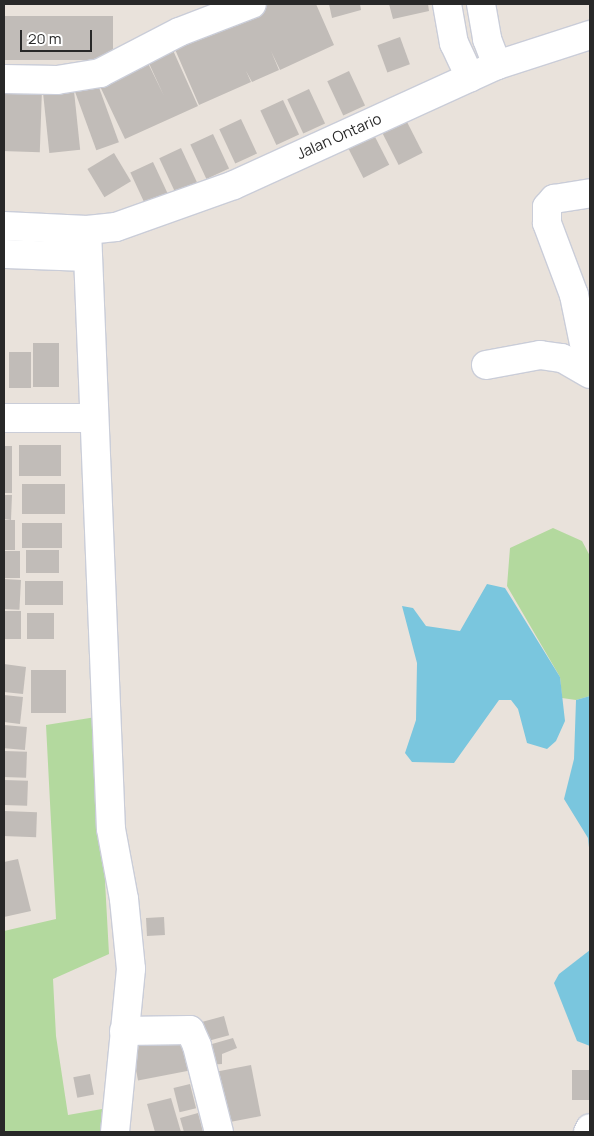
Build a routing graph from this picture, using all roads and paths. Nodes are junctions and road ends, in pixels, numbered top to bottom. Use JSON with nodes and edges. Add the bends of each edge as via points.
{"nodes":[{"id":1,"x":252,"y":4,"type":"edge"},
{"id":2,"x":447,"y":4,"type":"edge"},
{"id":3,"x":481,"y":4,"type":"edge"},
{"id":4,"x":590,"y":35,"type":"edge"},
{"id":5,"x":497,"y":65,"type":"junction"},
{"id":6,"x":470,"y":77,"type":"junction"},
{"id":7,"x":4,"y":79,"type":"edge"},
{"id":8,"x":590,"y":192,"type":"edge"},
{"id":9,"x":4,"y":226,"type":"edge"},
{"id":10,"x":86,"y":230,"type":"junction"},
{"id":11,"x":4,"y":254,"type":"edge"},
{"id":12,"x":87,"y":257,"type":"junction"},
{"id":13,"x":486,"y":365,"type":"dead end"},
{"id":14,"x":590,"y":373,"type":"edge"},
{"id":15,"x":4,"y":418,"type":"edge"},
{"id":16,"x":93,"y":418,"type":"junction"},
{"id":17,"x":124,"y":1031,"type":"junction"},
{"id":18,"x":590,"y":1128,"type":"edge"},
{"id":19,"x":115,"y":1132,"type":"edge"},
{"id":20,"x":219,"y":1132,"type":"edge"},
{"id":21,"x":588,"y":1132,"type":"edge"}],
"edges":[{"from":1,"to":7,"type":"street","via":[[179,32],[100,73],[57,80]]},
{"from":2,"to":6,"type":"street","via":[[454,43]]},
{"from":3,"to":5,"type":"street","via":[[487,40]]},
{"from":4,"to":5,"type":"street","name":"Jalan Ontario"},
{"from":5,"to":6,"type":"street","name":"Jalan Ontario"},
{"from":6,"to":10,"type":"street","name":"Jalan Ontario","via":[[234,184],[116,227]]},
{"from":8,"to":14,"type":"street","via":[[554,199],[547,207],[547,223],[574,295]]},
{"from":9,"to":10,"type":"street","name":"Jalan Ontario"},
{"from":10,"to":12,"type":"street"},
{"from":11,"to":12,"type":"street"},
{"from":12,"to":16,"type":"street"},
{"from":13,"to":14,"type":"street","via":[[540,355],[562,358]]},
{"from":15,"to":16,"type":"street"},
{"from":16,"to":17,"type":"street","via":[[103,574],[111,829],[131,969]]},
{"from":17,"to":19,"type":"street"},
{"from":17,"to":20,"type":"street","via":[[190,1030]]},
{"from":18,"to":21,"type":"street"}]}
